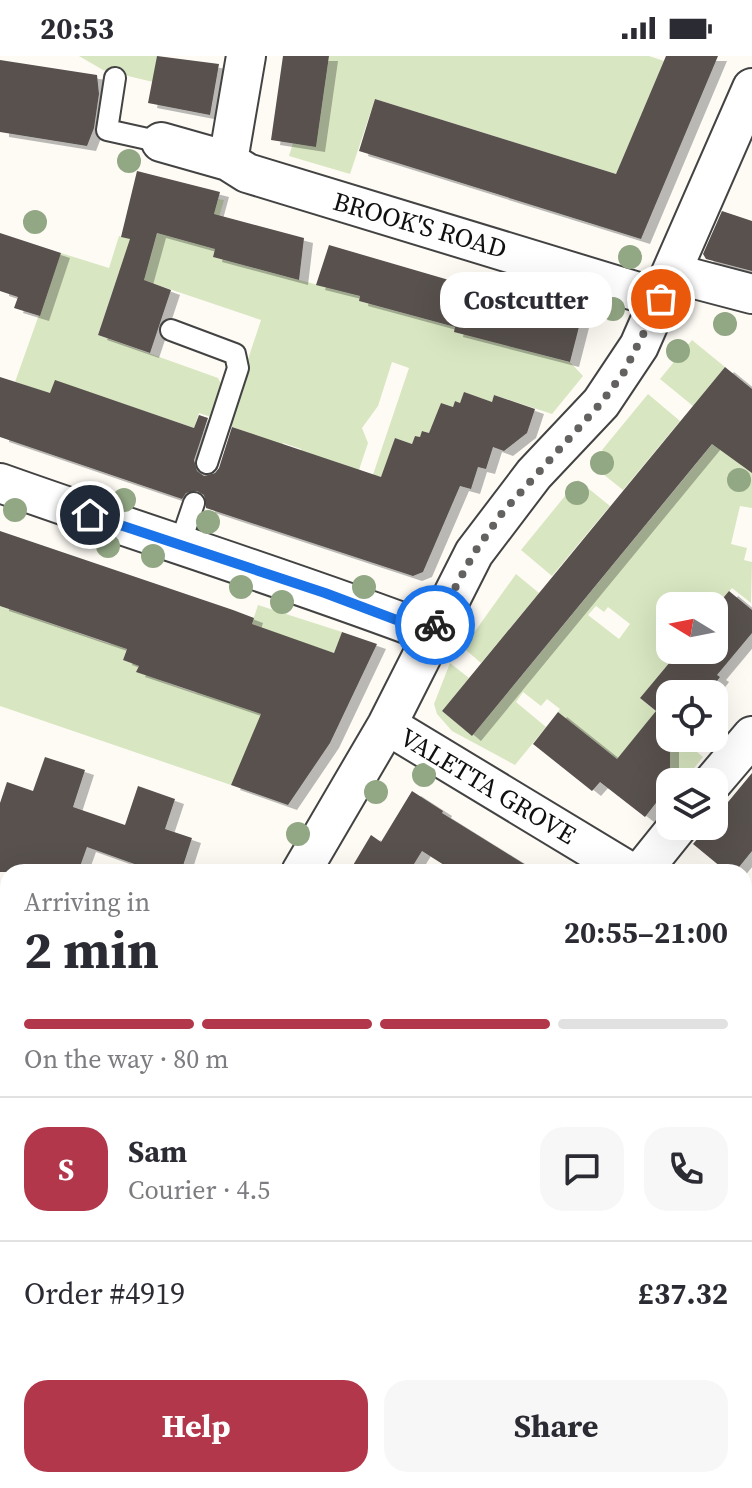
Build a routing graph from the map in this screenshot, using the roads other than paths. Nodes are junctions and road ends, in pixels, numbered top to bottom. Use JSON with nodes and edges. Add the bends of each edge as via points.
{"nodes":[{"id":1,"x":246,"y":56,"type":"edge"},
{"id":2,"x":115,"y":78,"type":"dead end"},
{"id":3,"x":752,"y":88,"type":"edge"},
{"id":4,"x":165,"y":137,"type":"joint"},
{"id":5,"x":228,"y":161,"type":"junction"},
{"id":6,"x":667,"y":286,"type":"junction"},
{"id":7,"x":752,"y":294,"type":"edge"},
{"id":8,"x":171,"y":330,"type":"dead end"},
{"id":9,"x":207,"y":463,"type":"dead end"},
{"id":10,"x":0,"y":483,"type":"edge"},
{"id":11,"x":194,"y":503,"type":"dead end"},
{"id":12,"x":179,"y":547,"type":"junction"},
{"id":13,"x":431,"y":633,"type":"junction"},
{"id":14,"x":387,"y":725,"type":"junction"},
{"id":15,"x":752,"y":736,"type":"edge"},
{"id":16,"x":725,"y":768,"type":"edge"},
{"id":17,"x":667,"y":840,"type":"edge"},
{"id":18,"x":306,"y":864,"type":"edge"},
{"id":19,"x":617,"y":864,"type":"edge"},
{"id":20,"x":647,"y":864,"type":"edge"}],
"edges":[{"from":1,"to":5,"type":"street"},
{"from":2,"to":4,"type":"lane","via":[[107,130]]},
{"from":3,"to":6,"type":"street"},
{"from":4,"to":5,"type":"street","name":"BROOK'S ROAD"},
{"from":5,"to":6,"type":"street","name":"BROOK'S ROAD","via":[[247,173]]},
{"from":6,"to":7,"type":"street","name":"BROOK'S ROAD"},
{"from":6,"to":13,"type":"street","via":[[624,372],[502,513]]},
{"from":8,"to":9,"type":"lane","via":[[235,354],[238,368]]},
{"from":10,"to":12,"type":"street"},
{"from":11,"to":12,"type":"lane"},
{"from":12,"to":13,"type":"street"},
{"from":13,"to":14,"type":"street"},
{"from":14,"to":18,"type":"street"},
{"from":14,"to":19,"type":"street","name":"VALETTA GROVE"},
{"from":15,"to":16,"type":"street"},
{"from":17,"to":20,"type":"street"}]}
